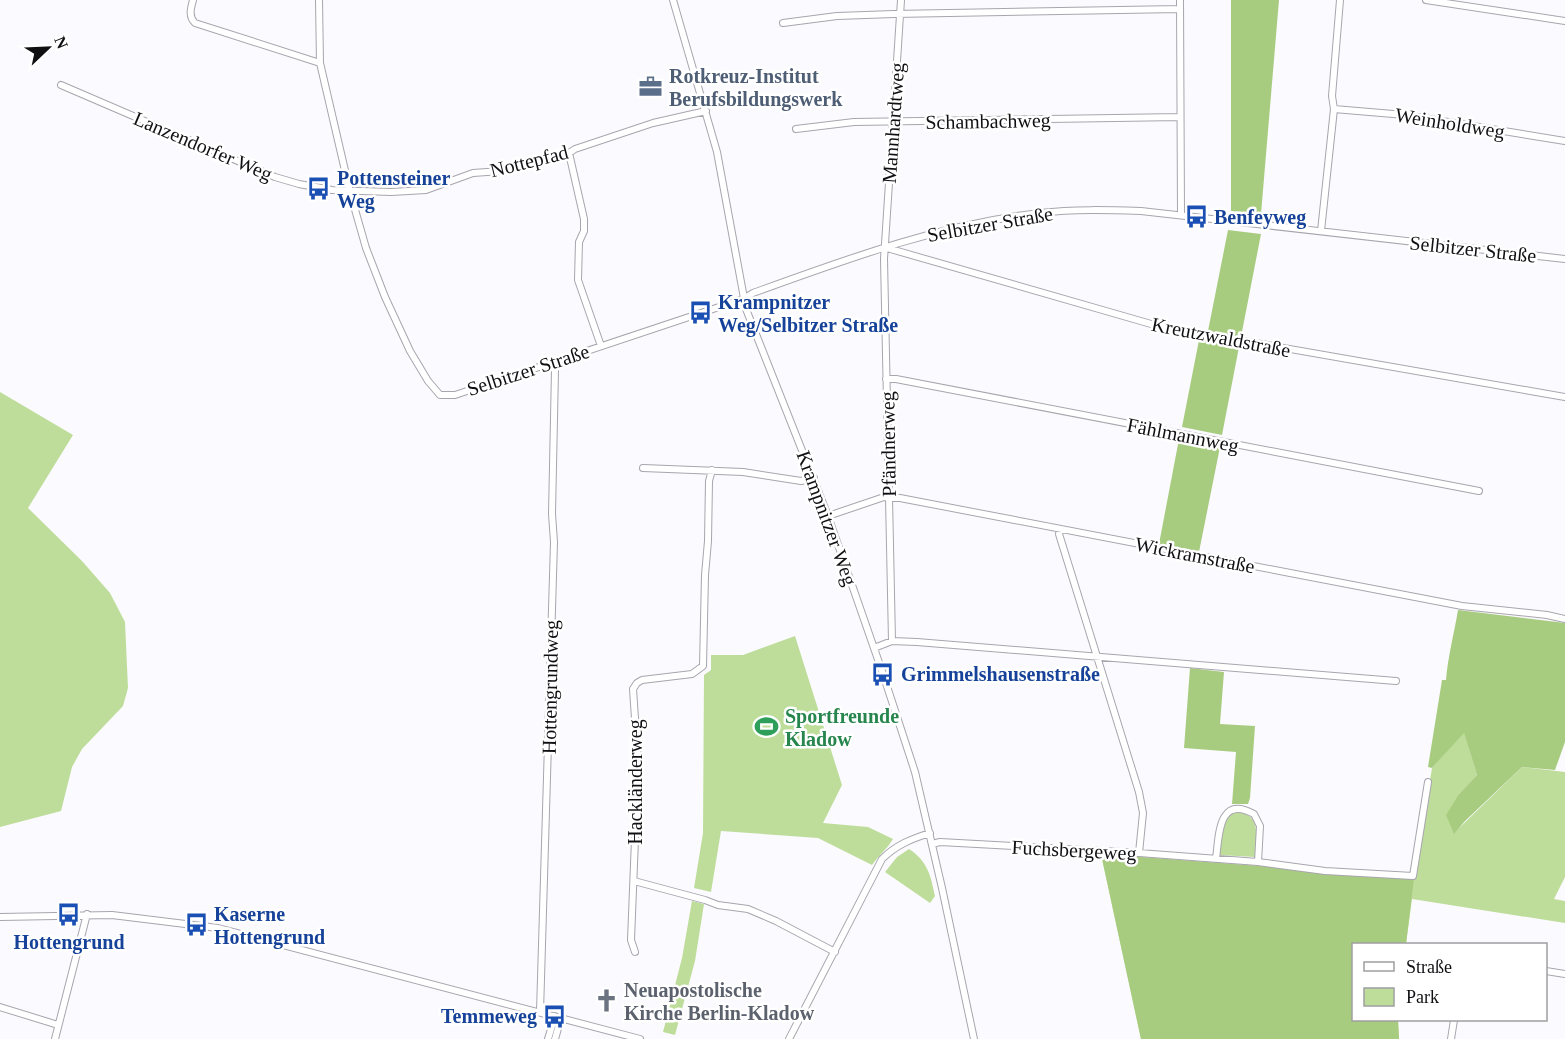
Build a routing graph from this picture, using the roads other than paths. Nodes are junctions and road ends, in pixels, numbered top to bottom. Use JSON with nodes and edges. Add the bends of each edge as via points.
{"nodes":[{"id":1,"x":193,"y":0,"type":"edge"},
{"id":2,"x":319,"y":0,"type":"edge"},
{"id":3,"x":673,"y":0,"type":"edge"},
{"id":4,"x":902,"y":0,"type":"edge"},
{"id":5,"x":1180,"y":0,"type":"edge"},
{"id":6,"x":1340,"y":0,"type":"edge"},
{"id":7,"x":1426,"y":0,"type":"edge"},
{"id":8,"x":1179,"y":9,"type":"junction"},
{"id":9,"x":900,"y":14,"type":"junction"},
{"id":10,"x":1565,"y":21,"type":"edge"},
{"id":11,"x":783,"y":23,"type":"dead end"},
{"id":12,"x":320,"y":63,"type":"junction"},
{"id":13,"x":61,"y":85,"type":"dead end"},
{"id":14,"x":1334,"y":109,"type":"junction"},
{"id":15,"x":706,"y":111,"type":"junction"},
{"id":16,"x":1180,"y":117,"type":"junction"},
{"id":17,"x":894,"y":122,"type":"junction"},
{"id":18,"x":796,"y":129,"type":"dead end"},
{"id":19,"x":1565,"y":141,"type":"edge"},
{"id":20,"x":569,"y":153,"type":"junction"},
{"id":21,"x":350,"y":192,"type":"junction"},
{"id":22,"x":1180,"y":215,"type":"junction"},
{"id":23,"x":1321,"y":231,"type":"junction"},
{"id":24,"x":885,"y":247,"type":"junction"},
{"id":25,"x":1565,"y":259,"type":"edge"},
{"id":26,"x":743,"y":299,"type":"junction"},
{"id":27,"x":601,"y":346,"type":"junction"},
{"id":28,"x":552,"y":362,"type":"junction"},
{"id":29,"x":886,"y":379,"type":"junction"},
{"id":30,"x":1565,"y":397,"type":"edge"},
{"id":31,"x":643,"y":468,"type":"dead end"},
{"id":32,"x":712,"y":470,"type":"junction"},
{"id":33,"x":814,"y":478,"type":"junction"},
{"id":34,"x":1479,"y":491,"type":"dead end"},
{"id":35,"x":890,"y":497,"type":"junction"},
{"id":36,"x":828,"y":516,"type":"junction"},
{"id":37,"x":1060,"y":529,"type":"junction"},
{"id":38,"x":1565,"y":619,"type":"edge"},
{"id":39,"x":892,"y":641,"type":"junction"},
{"id":40,"x":874,"y":648,"type":"junction"},
{"id":41,"x":1098,"y":657,"type":"junction"},
{"id":42,"x":1396,"y":681,"type":"dead end"},
{"id":43,"x":1428,"y":782,"type":"dead end"},
{"id":44,"x":930,"y":833,"type":"junction"},
{"id":45,"x":932,"y":844,"type":"junction"},
{"id":46,"x":1139,"y":853,"type":"junction"},
{"id":47,"x":1216,"y":859,"type":"junction"},
{"id":48,"x":1258,"y":862,"type":"junction"},
{"id":49,"x":634,"y":881,"type":"junction"},
{"id":50,"x":87,"y":914,"type":"junction"},
{"id":51,"x":0,"y":917,"type":"edge"},
{"id":52,"x":635,"y":952,"type":"dead end"},
{"id":53,"x":835,"y":952,"type":"junction"},
{"id":54,"x":1547,"y":971,"type":"edge"},
{"id":55,"x":1565,"y":974,"type":"edge"},
{"id":56,"x":0,"y":1007,"type":"edge"},
{"id":57,"x":540,"y":1012,"type":"junction"},
{"id":58,"x":558,"y":1017,"type":"junction"},
{"id":59,"x":1454,"y":1021,"type":"edge"},
{"id":60,"x":58,"y":1025,"type":"junction"},
{"id":61,"x":55,"y":1039,"type":"edge"},
{"id":62,"x":548,"y":1039,"type":"edge"},
{"id":63,"x":555,"y":1039,"type":"edge"},
{"id":64,"x":640,"y":1039,"type":"edge"},
{"id":65,"x":789,"y":1039,"type":"edge"},
{"id":66,"x":974,"y":1039,"type":"edge"},
{"id":67,"x":1451,"y":1039,"type":"edge"}],
"edges":[{"from":1,"to":12,"type":"street","via":[[190,14],[195,23]]},
{"from":2,"to":12,"type":"street"},
{"from":3,"to":15,"type":"street","name":"Krampnitzer Weg"},
{"from":4,"to":9,"type":"street","name":"Mannhardtweg"},
{"from":5,"to":8,"type":"street"},
{"from":6,"to":14,"type":"street"},
{"from":7,"to":10,"type":"street"},
{"from":8,"to":9,"type":"street"},
{"from":8,"to":16,"type":"street"},
{"from":9,"to":11,"type":"street"},
{"from":9,"to":17,"type":"street","name":"Mannhardtweg"},
{"from":12,"to":21,"type":"street"},
{"from":13,"to":21,"type":"street","name":"Lanzendorfer Weg","via":[[275,177],[319,189]]},
{"from":14,"to":19,"type":"street","name":"Weinholdweg","via":[[1430,119]]},
{"from":14,"to":23,"type":"street"},
{"from":15,"to":20,"type":"street","name":"Nottepfad","via":[[653,123]]},
{"from":15,"to":26,"type":"street","name":"Krampnitzer Weg","via":[[723,181]]},
{"from":16,"to":17,"type":"street","name":"Schambachweg"},
{"from":16,"to":22,"type":"street"},
{"from":17,"to":18,"type":"street","name":"Schambachweg"},
{"from":17,"to":24,"type":"street","name":"Mannhardtweg"},
{"from":20,"to":21,"type":"street","name":"Nottepfad","via":[[501,171],[473,173],[426,190]]},
{"from":20,"to":27,"type":"street","via":[[584,219],[578,280]]},
{"from":21,"to":28,"type":"street","name":"Selbitzer Straße","via":[[385,297],[410,351],[440,395],[455,395]]},
{"from":22,"to":23,"type":"street","name":"Selbitzer Straße"},
{"from":22,"to":24,"type":"street","name":"Selbitzer Straße","via":[[1125,211],[1042,213],[949,228]]},
{"from":23,"to":25,"type":"street","name":"Selbitzer Straße"},
{"from":24,"to":26,"type":"street","name":"Selbitzer Straße"},
{"from":24,"to":29,"type":"street","name":"Pfändnerweg"},
{"from":24,"to":30,"type":"street","name":"Kreutzwaldstraße","via":[[1158,326]]},
{"from":26,"to":27,"type":"street","name":"Selbitzer Straße"},
{"from":26,"to":33,"type":"street","name":"Krampnitzer Weg"},
{"from":27,"to":28,"type":"street","name":"Selbitzer Straße"},
{"from":28,"to":57,"type":"street","name":"Hottengrundweg","via":[[554,542]]},
{"from":29,"to":34,"type":"street","name":"Fählmannweg"},
{"from":29,"to":35,"type":"street","name":"Pfändnerweg"},
{"from":31,"to":32,"type":"street"},
{"from":32,"to":33,"type":"street","via":[[801,481]]},
{"from":32,"to":49,"type":"street","name":"Hackländerweg","via":[[703,666],[692,674],[642,680],[634,685],[638,762]]},
{"from":33,"to":36,"type":"street","name":"Krampnitzer Weg"},
{"from":35,"to":36,"type":"street","name":"Wickramstraße"},
{"from":35,"to":37,"type":"street","name":"Wickramstraße"},
{"from":35,"to":39,"type":"street","name":"Pfändnerweg"},
{"from":36,"to":40,"type":"street","name":"Krampnitzer Weg"},
{"from":37,"to":38,"type":"street","name":"Wickramstraße","via":[[1462,606]]},
{"from":37,"to":41,"type":"street"},
{"from":39,"to":40,"type":"street"},
{"from":39,"to":41,"type":"street"},
{"from":40,"to":44,"type":"street","name":"Krampnitzer Weg","via":[[910,755]]},
{"from":41,"to":42,"type":"street"},
{"from":41,"to":46,"type":"street","via":[[1139,792],[1143,813]]},
{"from":43,"to":48,"type":"street","name":"Fuchsbergeweg","via":[[1413,876]]},
{"from":44,"to":45,"type":"street","name":"Krampnitzer Weg"},
{"from":44,"to":53,"type":"street","via":[[895,847],[882,859]]},
{"from":45,"to":46,"type":"street","name":"Fuchsbergeweg"},
{"from":45,"to":66,"type":"street","name":"Krampnitzer Weg"},
{"from":46,"to":47,"type":"street","name":"Fuchsbergeweg"},
{"from":47,"to":48,"type":"street","name":"Fuchsbergeweg"},
{"from":47,"to":48,"type":"street","via":[[1223,818],[1240,809],[1254,814],[1258,820]]},
{"from":49,"to":52,"type":"street","name":"Hackländerweg","via":[[631,940]]},
{"from":49,"to":53,"type":"street","via":[[718,905],[748,909]]},
{"from":50,"to":51,"type":"street"},
{"from":50,"to":57,"type":"street","via":[[236,932]]},
{"from":50,"to":60,"type":"street"},
{"from":53,"to":65,"type":"street"},
{"from":54,"to":55,"type":"street"},
{"from":56,"to":60,"type":"street"},
{"from":57,"to":58,"type":"street"},
{"from":58,"to":62,"type":"street"},
{"from":58,"to":63,"type":"street"},
{"from":58,"to":64,"type":"street"},
{"from":59,"to":67,"type":"street"},
{"from":60,"to":61,"type":"street"}]}
